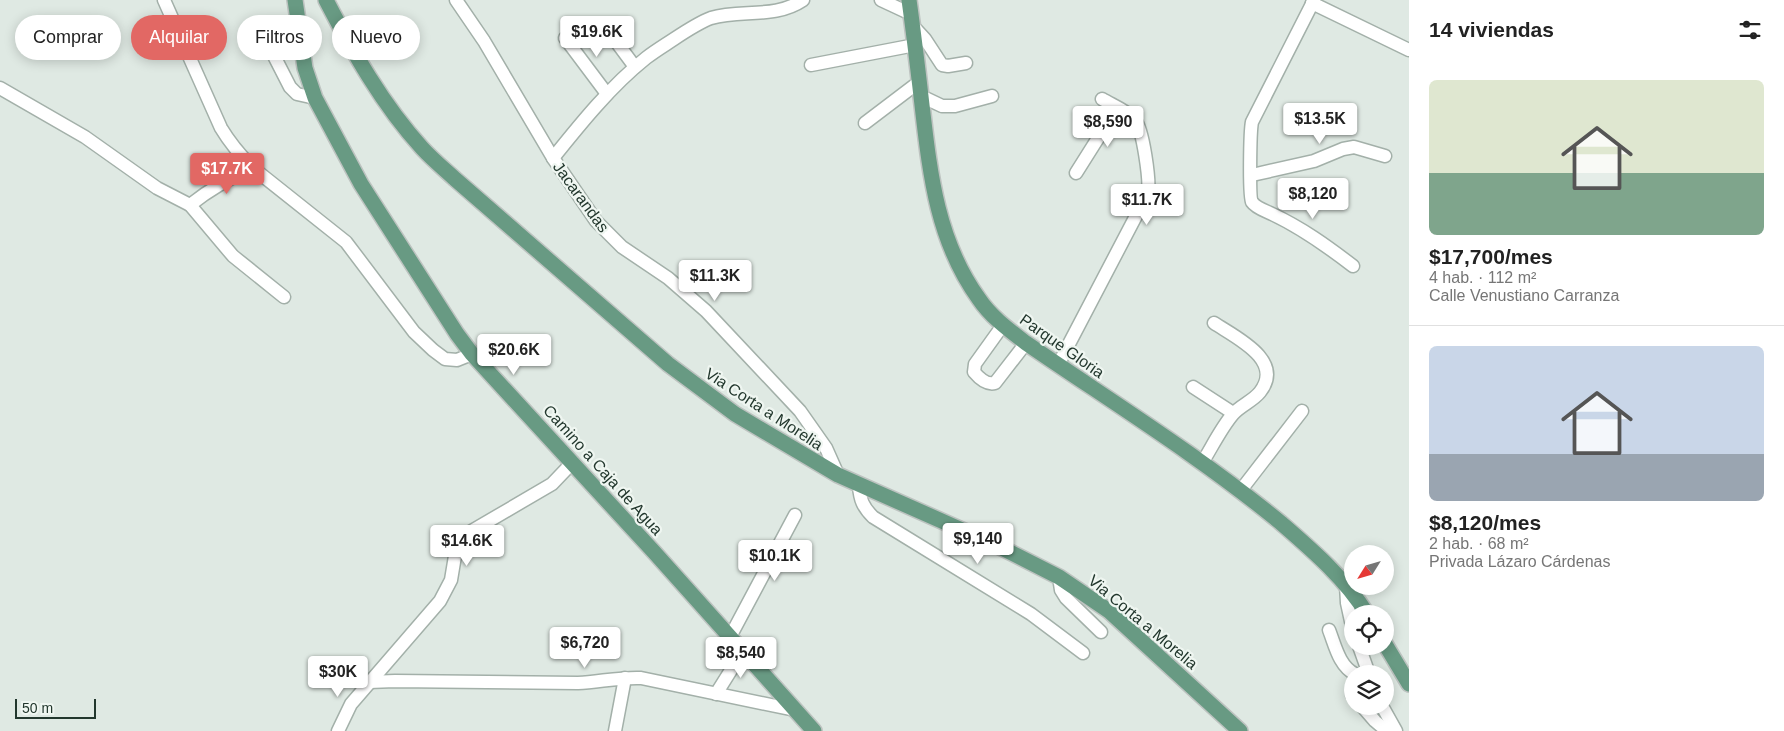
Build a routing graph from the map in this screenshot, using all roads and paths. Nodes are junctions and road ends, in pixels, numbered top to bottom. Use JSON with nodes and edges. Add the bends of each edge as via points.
{"nodes":[{"id":1,"x":164,"y":0,"type":"edge"},
{"id":2,"x":295,"y":0,"type":"edge"},
{"id":3,"x":326,"y":0,"type":"edge"},
{"id":4,"x":456,"y":0,"type":"edge"},
{"id":5,"x":803,"y":0,"type":"edge"},
{"id":6,"x":881,"y":0,"type":"edge"},
{"id":7,"x":1313,"y":1,"type":"edge"},
{"id":8,"x":911,"y":13,"type":"edge"},
{"id":9,"x":612,"y":36,"type":"dead end"},
{"id":10,"x":565,"y":38,"type":"dead end"},
{"id":11,"x":915,"y":45,"type":"junction"},
{"id":12,"x":1409,"y":50,"type":"edge"},
{"id":13,"x":276,"y":60,"type":"edge"},
{"id":14,"x":966,"y":63,"type":"dead end"},
{"id":15,"x":811,"y":65,"type":"dead end"},
{"id":16,"x":635,"y":67,"type":"junction"},
{"id":17,"x":0,"y":88,"type":"edge"},
{"id":18,"x":920,"y":89,"type":"junction"},
{"id":19,"x":607,"y":94,"type":"junction"},
{"id":20,"x":992,"y":96,"type":"dead end"},
{"id":21,"x":315,"y":98,"type":"junction"},
{"id":22,"x":1102,"y":99,"type":"dead end"},
{"id":23,"x":1117,"y":108,"type":"junction"},
{"id":24,"x":865,"y":123,"type":"dead end"},
{"id":25,"x":1386,"y":156,"type":"dead end"},
{"id":26,"x":553,"y":158,"type":"junction"},
{"id":27,"x":253,"y":168,"type":"junction"},
{"id":28,"x":1076,"y":173,"type":"dead end"},
{"id":29,"x":1252,"y":175,"type":"junction"},
{"id":30,"x":190,"y":205,"type":"junction"},
{"id":31,"x":1353,"y":266,"type":"dead end"},
{"id":32,"x":284,"y":297,"type":"dead end"},
{"id":33,"x":1214,"y":322,"type":"dead end"},
{"id":34,"x":1003,"y":325,"type":"junction"},
{"id":35,"x":1026,"y":343,"type":"junction"},
{"id":36,"x":472,"y":354,"type":"junction"},
{"id":37,"x":1058,"y":365,"type":"junction"},
{"id":38,"x":1193,"y":387,"type":"dead end"},
{"id":39,"x":1302,"y":411,"type":"dead end"},
{"id":40,"x":1233,"y":413,"type":"junction"},
{"id":41,"x":573,"y":462,"type":"junction"},
{"id":42,"x":1202,"y":462,"type":"junction"},
{"id":43,"x":838,"y":475,"type":"junction"},
{"id":44,"x":859,"y":486,"type":"junction"},
{"id":45,"x":1241,"y":490,"type":"junction"},
{"id":46,"x":795,"y":515,"type":"dead end"},
{"id":47,"x":1059,"y":577,"type":"junction"},
{"id":48,"x":1344,"y":583,"type":"edge"},
{"id":49,"x":1330,"y":630,"type":"dead end"},
{"id":50,"x":1101,"y":632,"type":"dead end"},
{"id":51,"x":730,"y":637,"type":"junction"},
{"id":52,"x":743,"y":650,"type":"junction"},
{"id":53,"x":1083,"y":653,"type":"dead end"},
{"id":54,"x":1392,"y":655,"type":"edge"},
{"id":55,"x":1344,"y":665,"type":"edge"},
{"id":56,"x":625,"y":678,"type":"junction"},
{"id":57,"x":1408,"y":681,"type":"edge"},
{"id":58,"x":369,"y":682,"type":"junction"},
{"id":59,"x":716,"y":694,"type":"junction"},
{"id":60,"x":795,"y":710,"type":"junction"},
{"id":61,"x":1370,"y":715,"type":"edge"},
{"id":62,"x":1387,"y":715,"type":"edge"},
{"id":63,"x":338,"y":731,"type":"edge"},
{"id":64,"x":614,"y":731,"type":"edge"},
{"id":65,"x":814,"y":731,"type":"edge"},
{"id":66,"x":1240,"y":731,"type":"edge"},
{"id":67,"x":1387,"y":731,"type":"edge"},
{"id":68,"x":1396,"y":731,"type":"edge"}],
"edges":[{"from":1,"to":27,"type":"street","via":[[221,128]]},
{"from":2,"to":21,"type":"main road","name":"Camino a Caja de Agua","via":[[305,68]]},
{"from":3,"to":43,"type":"main road","name":"Via Corta a Morelia","via":[[370,79],[394,114],[422,148],[455,180],[701,390],[757,428]]},
{"from":4,"to":26,"type":"street","name":"Jacarandas"},
{"from":5,"to":16,"type":"street","via":[[780,11],[727,14],[709,19]]},
{"from":6,"to":8,"type":"street"},
{"from":7,"to":12,"type":"street"},
{"from":7,"to":29,"type":"street","via":[[1252,122]]},
{"from":8,"to":11,"type":"main road","name":"Parque Gloria"},
{"from":8,"to":14,"type":"street","via":[[942,65]]},
{"from":9,"to":16,"type":"street"},
{"from":10,"to":19,"type":"street"},
{"from":11,"to":15,"type":"street"},
{"from":11,"to":18,"type":"main road","name":"Parque Gloria"},
{"from":13,"to":21,"type":"street","via":[[297,94]]},
{"from":16,"to":19,"type":"street"},
{"from":17,"to":30,"type":"street","via":[[85,137],[157,188]]},
{"from":18,"to":20,"type":"street","via":[[942,106],[955,106]]},
{"from":18,"to":24,"type":"street"},
{"from":18,"to":34,"type":"main road","name":"Parque Gloria","via":[[934,194],[948,240],[961,271],[980,301]]},
{"from":19,"to":26,"type":"street"},
{"from":21,"to":36,"type":"main road","name":"Camino a Caja de Agua","via":[[361,184]]},
{"from":22,"to":23,"type":"street"},
{"from":23,"to":28,"type":"street"},
{"from":23,"to":37,"type":"street","via":[[1132,116],[1139,125],[1148,193]]},
{"from":25,"to":29,"type":"street","via":[[1354,148],[1342,149],[1314,161]]},
{"from":26,"to":43,"type":"street","name":"Jacarandas","via":[[608,235],[687,294],[800,411],[826,448]]},
{"from":27,"to":30,"type":"street","via":[[229,178]]},
{"from":27,"to":36,"type":"street","via":[[346,242],[414,332],[433,350],[445,359],[457,360]]},
{"from":29,"to":31,"type":"street","via":[[1252,202],[1298,226]]},
{"from":30,"to":32,"type":"street","via":[[233,256]]},
{"from":33,"to":40,"type":"street","via":[[1248,345],[1267,369],[1266,381],[1259,393]]},
{"from":34,"to":35,"type":"main road","name":"Parque Gloria"},
{"from":34,"to":35,"type":"street","via":[[975,364],[977,375],[996,383]]},
{"from":35,"to":37,"type":"main road","name":"Parque Gloria"},
{"from":36,"to":41,"type":"main road","name":"Camino a Caja de Agua"},
{"from":37,"to":42,"type":"main road","name":"Parque Gloria"},
{"from":38,"to":40,"type":"street"},
{"from":39,"to":45,"type":"street"},
{"from":40,"to":42,"type":"street"},
{"from":41,"to":51,"type":"main road","name":"Camino a Caja de Agua"},
{"from":41,"to":58,"type":"street","via":[[552,484],[461,540],[451,580],[440,601]]},
{"from":42,"to":45,"type":"main road","name":"Parque Gloria"},
{"from":43,"to":44,"type":"main road","name":"Via Corta a Morelia"},
{"from":44,"to":47,"type":"main road","name":"Via Corta a Morelia","via":[[998,546]]},
{"from":44,"to":53,"type":"street","via":[[864,508],[873,517],[1031,614]]},
{"from":45,"to":48,"type":"main road","name":"Parque Gloria","via":[[1303,542]]},
{"from":46,"to":51,"type":"street"},
{"from":47,"to":50,"type":"street","via":[[1066,598]]},
{"from":47,"to":66,"type":"main road","name":"Via Corta a Morelia","via":[[1109,611]]},
{"from":49,"to":55,"type":"street"},
{"from":51,"to":52,"type":"main road","name":"Camino a Caja de Agua"},
{"from":52,"to":59,"type":"street"},
{"from":52,"to":60,"type":"main road","name":"Camino a Caja de Agua"},
{"from":54,"to":57,"type":"main road"},
{"from":56,"to":58,"type":"street","via":[[578,683]]},
{"from":56,"to":59,"type":"street","via":[[641,678]]},
{"from":56,"to":64,"type":"street"},
{"from":58,"to":63,"type":"street","via":[[351,704]]},
{"from":59,"to":60,"type":"street"},
{"from":60,"to":65,"type":"main road","name":"Camino a Caja de Agua"},
{"from":61,"to":67,"type":"street"},
{"from":62,"to":68,"type":"street"}]}
